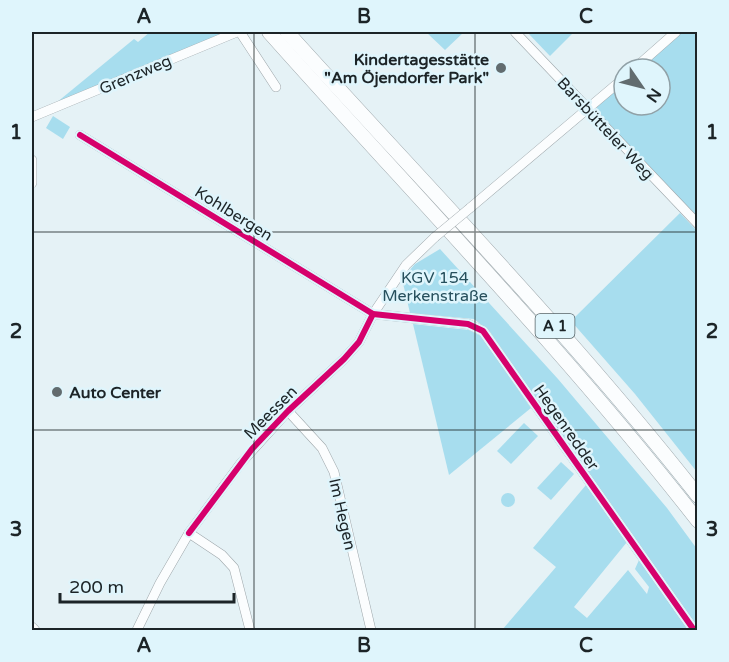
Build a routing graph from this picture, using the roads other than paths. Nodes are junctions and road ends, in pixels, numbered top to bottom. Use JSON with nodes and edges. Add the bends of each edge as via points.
{"nodes":[{"id":1,"x":238,"y":32,"type":"edge"},
{"id":2,"x":269,"y":32,"type":"edge"},
{"id":3,"x":287,"y":32,"type":"edge"},
{"id":4,"x":299,"y":32,"type":"edge"},
{"id":5,"x":515,"y":32,"type":"edge"},
{"id":6,"x":676,"y":32,"type":"edge"},
{"id":7,"x":309,"y":56,"type":"junction"},
{"id":8,"x":648,"y":57,"type":"edge"},
{"id":9,"x":276,"y":87,"type":"dead end"},
{"id":10,"x":612,"y":89,"type":"edge"},
{"id":11,"x":589,"y":110,"type":"junction"},
{"id":12,"x":32,"y":117,"type":"edge"},
{"id":13,"x":80,"y":135,"type":"dead end"},
{"id":14,"x":32,"y":160,"type":"edge"},
{"id":15,"x":32,"y":183,"type":"edge"},
{"id":16,"x":698,"y":224,"type":"edge"},
{"id":17,"x":373,"y":314,"type":"junction"},
{"id":18,"x":288,"y":411,"type":"junction"},
{"id":19,"x":698,"y":496,"type":"edge"},
{"id":20,"x":698,"y":521,"type":"edge"},
{"id":21,"x":189,"y":533,"type":"junction"},
{"id":22,"x":32,"y":627,"type":"edge"},
{"id":23,"x":35,"y":630,"type":"edge"},
{"id":24,"x":137,"y":630,"type":"edge"},
{"id":25,"x":250,"y":630,"type":"edge"},
{"id":26,"x":371,"y":630,"type":"edge"},
{"id":27,"x":694,"y":630,"type":"edge"}],
"edges":[{"from":1,"to":9,"type":"street","name":"Grenzweg"},
{"from":1,"to":12,"type":"street","name":"Grenzweg"},
{"from":2,"to":20,"type":"highway","number":"A 1","via":[[541,331]]},
{"from":3,"to":7,"type":"highway","number":"A 1"},
{"from":4,"to":7,"type":"highway"},
{"from":5,"to":11,"type":"street","name":"Barsbütteler Weg"},
{"from":6,"to":8,"type":"street"},
{"from":7,"to":19,"type":"highway","number":"A 1","via":[[544,313]]},
{"from":10,"to":11,"type":"street"},
{"from":11,"to":16,"type":"street","name":"Barsbütteler Weg"},
{"from":11,"to":17,"type":"street","bridge":true,"via":[[435,237],[406,265]]},
{"from":13,"to":17,"type":"street","name":"Kohlbergen"},
{"from":14,"to":15,"type":"street"},
{"from":17,"to":18,"type":"street","name":"Meessen","via":[[359,342],[344,360]]},
{"from":17,"to":27,"type":"street","name":"Hegenredder","via":[[468,324],[483,331]]},
{"from":18,"to":21,"type":"street","name":"Meessen","via":[[249,453]]},
{"from":18,"to":26,"type":"street","name":"Im Hegen","via":[[322,448],[334,472]]},
{"from":21,"to":24,"type":"street","name":"Meessen"},
{"from":21,"to":25,"type":"street","via":[[234,568]]},
{"from":22,"to":23,"type":"street"}]}
